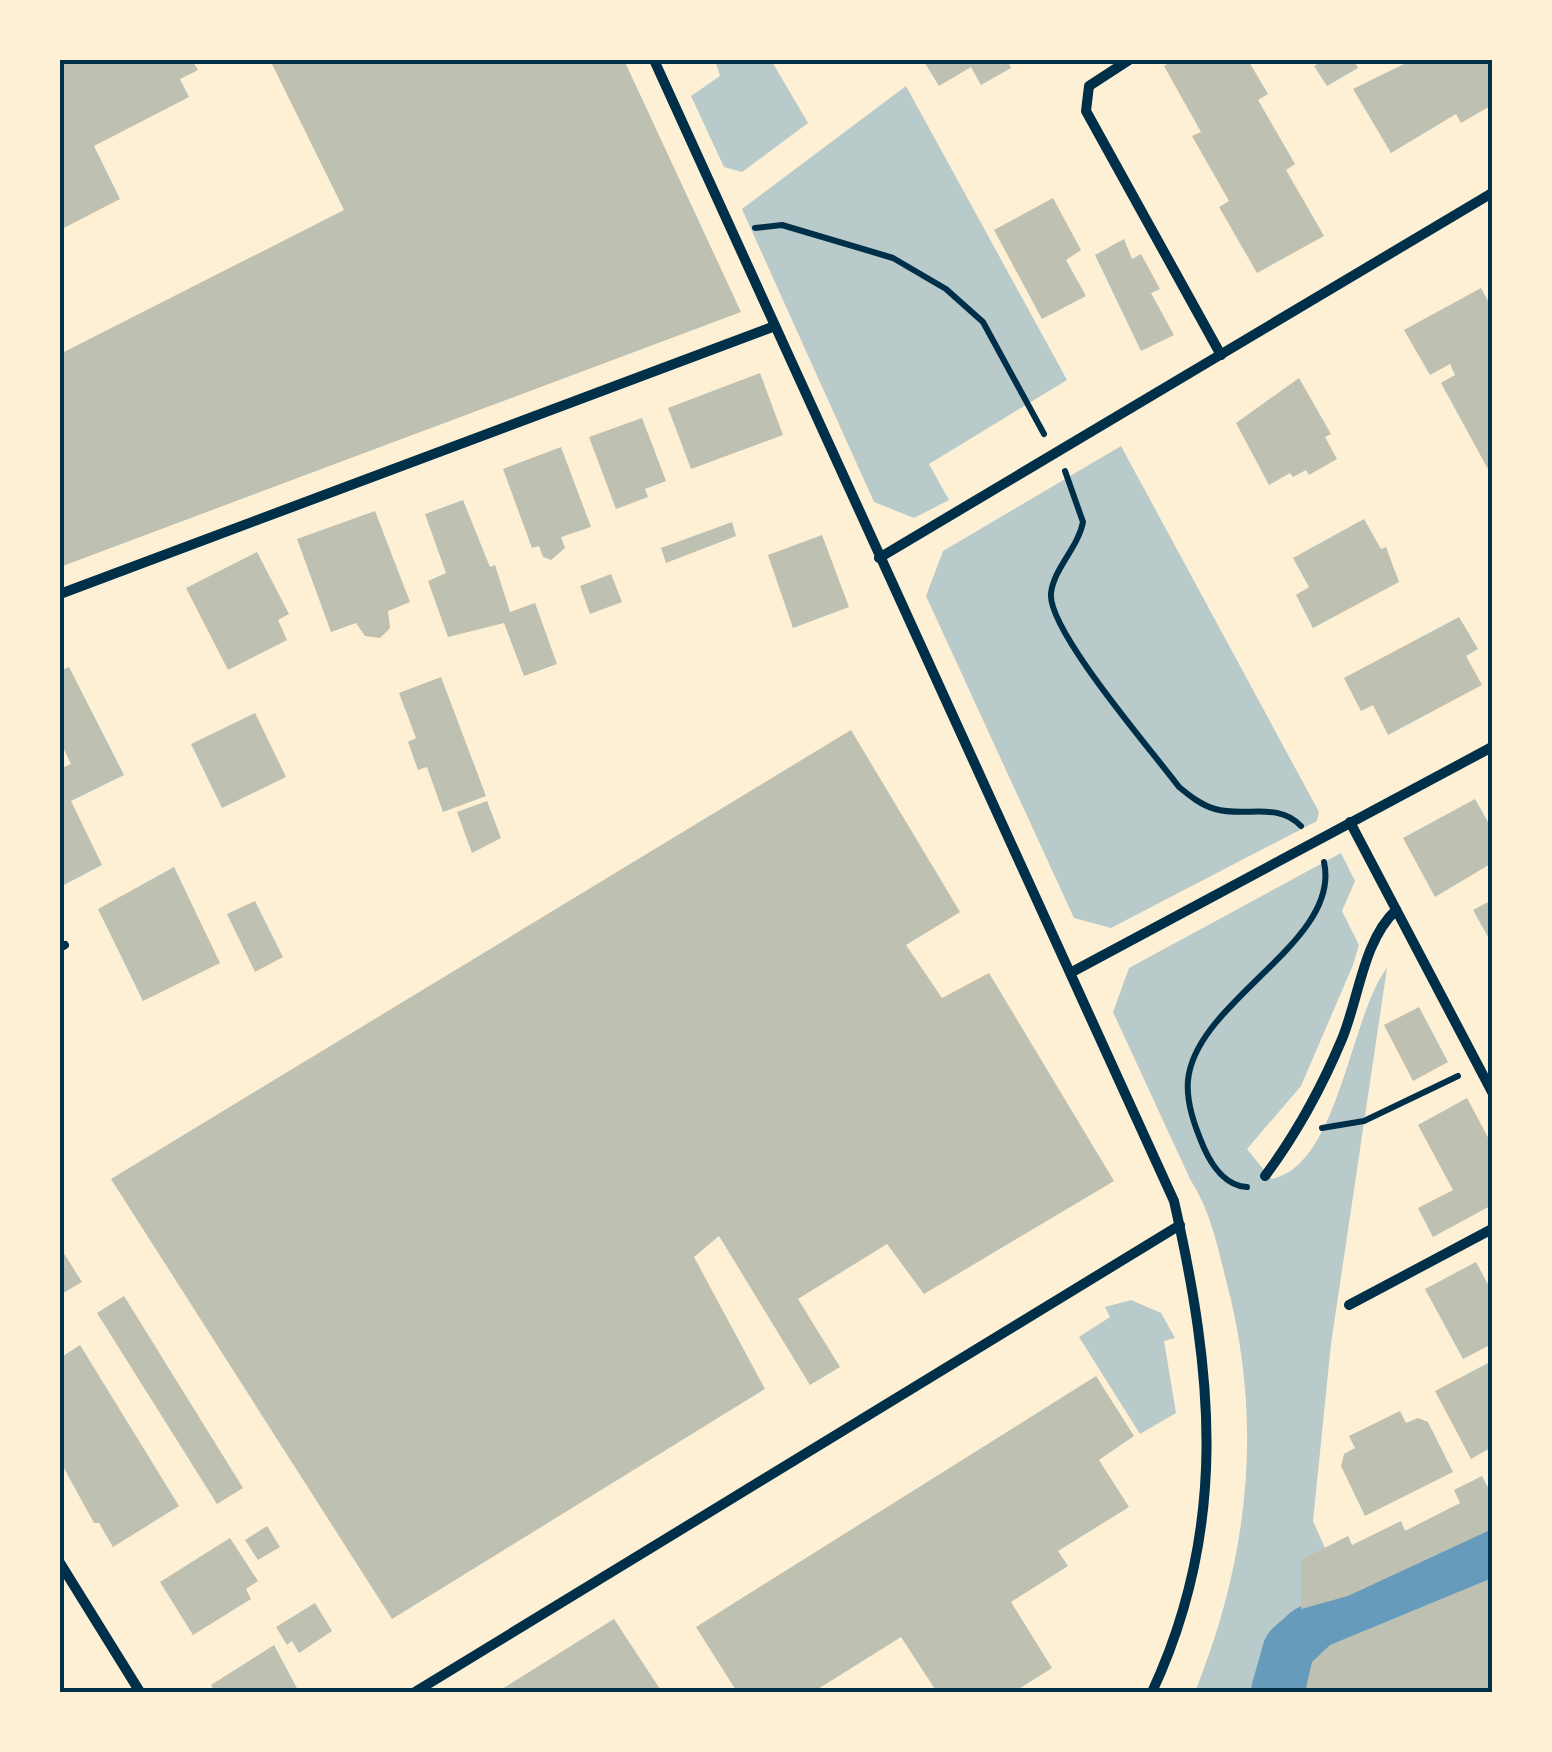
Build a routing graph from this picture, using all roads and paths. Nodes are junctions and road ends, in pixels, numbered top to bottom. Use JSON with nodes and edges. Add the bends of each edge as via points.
{"nodes":[{"id":1,"x":654,"y":60,"type":"edge"},
{"id":2,"x":1129,"y":60,"type":"edge"},
{"id":3,"x":1492,"y":193,"type":"edge"},
{"id":4,"x":735,"y":235,"type":"junction"},
{"id":5,"x":775,"y":326,"type":"junction"},
{"id":6,"x":1221,"y":355,"type":"junction"},
{"id":7,"x":1056,"y":455,"type":"junction"},
{"id":8,"x":879,"y":558,"type":"junction"},
{"id":9,"x":60,"y":594,"type":"edge"},
{"id":10,"x":1492,"y":747,"type":"edge"},
{"id":11,"x":1350,"y":822,"type":"junction"},
{"id":12,"x":1312,"y":843,"type":"junction"},
{"id":13,"x":1396,"y":910,"type":"junction"},
{"id":14,"x":1072,"y":972,"type":"junction"},
{"id":15,"x":1478,"y":1065,"type":"junction"},
{"id":16,"x":1492,"y":1092,"type":"edge"},
{"id":17,"x":1292,"y":1140,"type":"junction"},
{"id":18,"x":1265,"y":1176,"type":"joint"},
{"id":19,"x":1180,"y":1226,"type":"junction"},
{"id":20,"x":1492,"y":1228,"type":"edge"},
{"id":21,"x":1350,"y":1305,"type":"dead end"},
{"id":22,"x":60,"y":1563,"type":"edge"},
{"id":23,"x":140,"y":1692,"type":"edge"},
{"id":24,"x":415,"y":1692,"type":"edge"},
{"id":25,"x":1152,"y":1692,"type":"edge"}],
"edges":[{"from":1,"to":4,"type":"street"},
{"from":2,"to":6,"type":"street","via":[[1089,86],[1086,111]]},
{"from":3,"to":6,"type":"street"},
{"from":4,"to":5,"type":"street"},
{"from":4,"to":7,"type":"path","via":[[782,225],[893,258],[946,289],[983,322]]},
{"from":5,"to":8,"type":"street"},
{"from":5,"to":9,"type":"street"},
{"from":6,"to":7,"type":"street"},
{"from":7,"to":8,"type":"street"},
{"from":7,"to":12,"type":"path","via":[[1083,522],[1051,594],[1068,641],[1180,787],[1215,809],[1288,814]]},
{"from":8,"to":14,"type":"street"},
{"from":10,"to":11,"type":"street"},
{"from":11,"to":12,"type":"street"},
{"from":11,"to":13,"type":"street"},
{"from":12,"to":14,"type":"street"},
{"from":12,"to":18,"type":"path","via":[[1326,873],[1309,919],[1207,1032],[1188,1078],[1196,1126],[1222,1175],[1241,1188]]},
{"from":13,"to":15,"type":"street"},
{"from":13,"to":17,"type":"street","via":[[1378,931],[1344,1036]]},
{"from":14,"to":19,"type":"street","via":[[1163,1171]]},
{"from":15,"to":16,"type":"street"},
{"from":15,"to":17,"type":"path","via":[[1364,1121]]},
{"from":17,"to":18,"type":"street"},
{"from":19,"to":24,"type":"street"},
{"from":19,"to":25,"type":"street","via":[[1201,1334],[1210,1448],[1190,1592]]},
{"from":20,"to":21,"type":"street"},
{"from":22,"to":23,"type":"street"}]}
